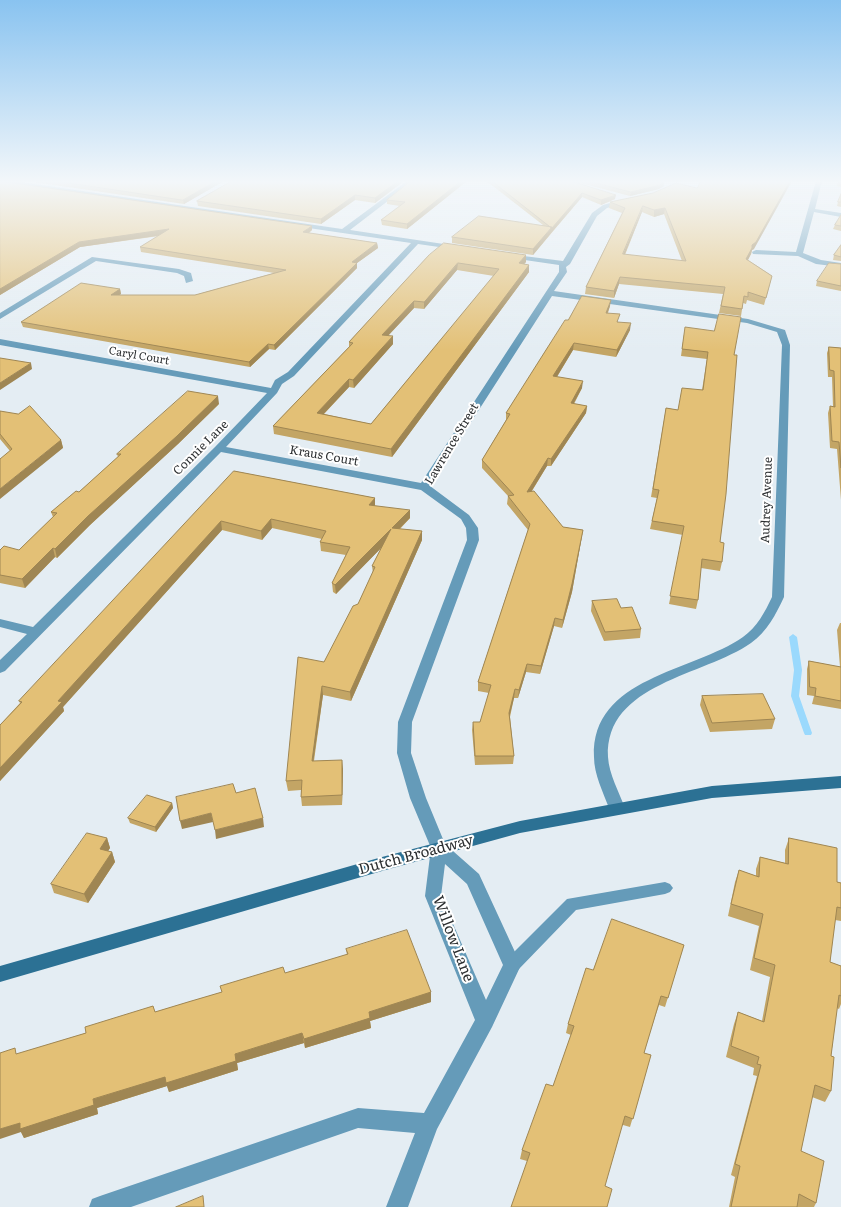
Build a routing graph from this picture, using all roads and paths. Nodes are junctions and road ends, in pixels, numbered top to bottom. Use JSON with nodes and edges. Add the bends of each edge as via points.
{"nodes":[{"id":1,"x":385,"y":237,"type":"edge"},
{"id":2,"x":583,"y":237,"type":"edge"},
{"id":3,"x":804,"y":237,"type":"edge"},
{"id":4,"x":416,"y":242,"type":"junction"},
{"id":5,"x":463,"y":249,"type":"edge"},
{"id":6,"x":756,"y":252,"type":"edge"},
{"id":7,"x":500,"y":254,"type":"edge"},
{"id":8,"x":799,"y":254,"type":"junction"},
{"id":9,"x":566,"y":264,"type":"junction"},
{"id":10,"x":841,"y":265,"type":"edge"},
{"id":11,"x":189,"y":281,"type":"dead end"},
{"id":12,"x":550,"y":293,"type":"junction"},
{"id":13,"x":0,"y":318,"type":"edge"},
{"id":14,"x":0,"y":342,"type":"edge"},
{"id":15,"x":274,"y":391,"type":"junction"},
{"id":16,"x":219,"y":449,"type":"junction"},
{"id":17,"x":424,"y":487,"type":"junction"},
{"id":18,"x":0,"y":623,"type":"edge"},
{"id":19,"x":36,"y":632,"type":"junction"},
{"id":20,"x":0,"y":668,"type":"edge"},
{"id":21,"x":841,"y":782,"type":"edge"},
{"id":22,"x":617,"y":808,"type":"junction"},
{"id":23,"x":439,"y":848,"type":"junction"},
{"id":24,"x":666,"y":888,"type":"dead end"},
{"id":25,"x":512,"y":965,"type":"junction"},
{"id":26,"x":0,"y":974,"type":"edge"},
{"id":27,"x":485,"y":1022,"type":"junction"},
{"id":28,"x":430,"y":1124,"type":"junction"},
{"id":29,"x":100,"y":1207,"type":"edge"},
{"id":30,"x":397,"y":1207,"type":"edge"}],
"edges":[{"from":1,"to":4,"type":"street"},
{"from":2,"to":9,"type":"street","name":"Lawrence Street"},
{"from":3,"to":8,"type":"street"},
{"from":4,"to":5,"type":"street"},
{"from":4,"to":15,"type":"street","name":"Connie Lane","via":[[291,374],[278,382]]},
{"from":6,"to":8,"type":"street"},
{"from":7,"to":9,"type":"street"},
{"from":8,"to":10,"type":"street","via":[[819,262]]},
{"from":9,"to":12,"type":"street","name":"Lawrence Street"},
{"from":11,"to":13,"type":"street","via":[[188,275],[179,271],[95,259]]},
{"from":12,"to":17,"type":"street","name":"Lawrence Street"},
{"from":12,"to":22,"type":"street","name":"Audrey Avenue","via":[[748,321],[781,330],[786,345],[778,598],[768,619],[747,640],[644,687],[626,697],[614,710],[606,724],[600,755]]},
{"from":14,"to":15,"type":"street","name":"Caryl Court"},
{"from":15,"to":16,"type":"street","name":"Connie Lane"},
{"from":16,"to":17,"type":"street","name":"Kraus Court"},
{"from":16,"to":19,"type":"street","name":"Connie Lane"},
{"from":17,"to":23,"type":"street","name":"Lawrence Street","via":[[465,517],[472,528],[474,540],[403,732],[410,774]]},
{"from":18,"to":19,"type":"street"},
{"from":19,"to":20,"type":"street","name":"Connie Lane"},
{"from":21,"to":22,"type":"main road","name":"Dutch Broadway","via":[[712,792]]},
{"from":22,"to":23,"type":"main road","name":"Dutch Broadway"},
{"from":23,"to":25,"type":"street","via":[[474,879]]},
{"from":23,"to":26,"type":"main road","name":"Dutch Broadway"},
{"from":23,"to":27,"type":"street","name":"Willow Lane","via":[[433,896]]},
{"from":24,"to":25,"type":"lane","via":[[572,904]]},
{"from":25,"to":27,"type":"street"},
{"from":27,"to":28,"type":"street"},
{"from":28,"to":29,"type":"street","via":[[358,1118]]},
{"from":28,"to":30,"type":"street"}]}
